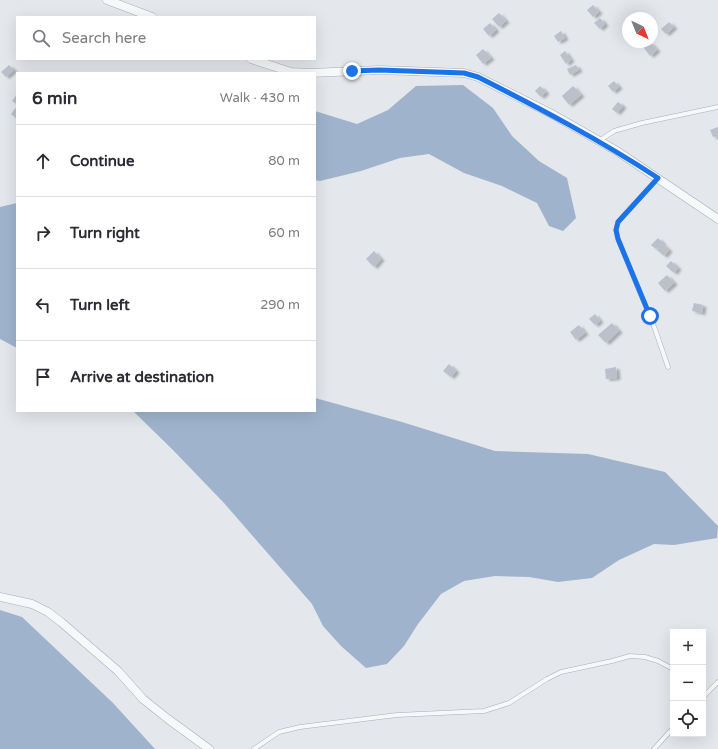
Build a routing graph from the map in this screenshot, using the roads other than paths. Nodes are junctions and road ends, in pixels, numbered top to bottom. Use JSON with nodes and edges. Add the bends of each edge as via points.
{"nodes":[{"id":1,"x":107,"y":0,"type":"edge"},
{"id":2,"x":149,"y":16,"type":"edge"},
{"id":3,"x":254,"y":60,"type":"edge"},
{"id":4,"x":291,"y":72,"type":"edge"},
{"id":5,"x":316,"y":73,"type":"edge"},
{"id":6,"x":718,"y":107,"type":"edge"},
{"id":7,"x":599,"y":141,"type":"junction"},
{"id":8,"x":658,"y":178,"type":"junction"},
{"id":9,"x":718,"y":219,"type":"edge"},
{"id":10,"x":668,"y":367,"type":"dead end"},
{"id":11,"x":0,"y":597,"type":"edge"},
{"id":12,"x":670,"y":667,"type":"edge"},
{"id":13,"x":718,"y":682,"type":"edge"},
{"id":14,"x":706,"y":693,"type":"edge"},
{"id":15,"x":670,"y":731,"type":"edge"},
{"id":16,"x":209,"y":749,"type":"edge"},
{"id":17,"x":254,"y":749,"type":"edge"},
{"id":18,"x":654,"y":749,"type":"edge"}],
"edges":[{"from":1,"to":2,"type":"street"},
{"from":3,"to":4,"type":"street"},
{"from":5,"to":7,"type":"street","via":[[379,70],[464,73],[478,77],[550,113]]},
{"from":6,"to":7,"type":"lane","via":[[642,123],[614,131]]},
{"from":7,"to":8,"type":"street"},
{"from":8,"to":9,"type":"street"},
{"from":8,"to":10,"type":"lane","via":[[618,222],[616,230]]},
{"from":11,"to":16,"type":"street","via":[[32,604],[48,612],[118,671],[144,699]]},
{"from":12,"to":17,"type":"lane","via":[[645,657],[630,656],[561,672],[509,703],[484,711],[397,715],[300,727],[279,732]]},
{"from":13,"to":14,"type":"lane"},
{"from":15,"to":18,"type":"lane"}]}
